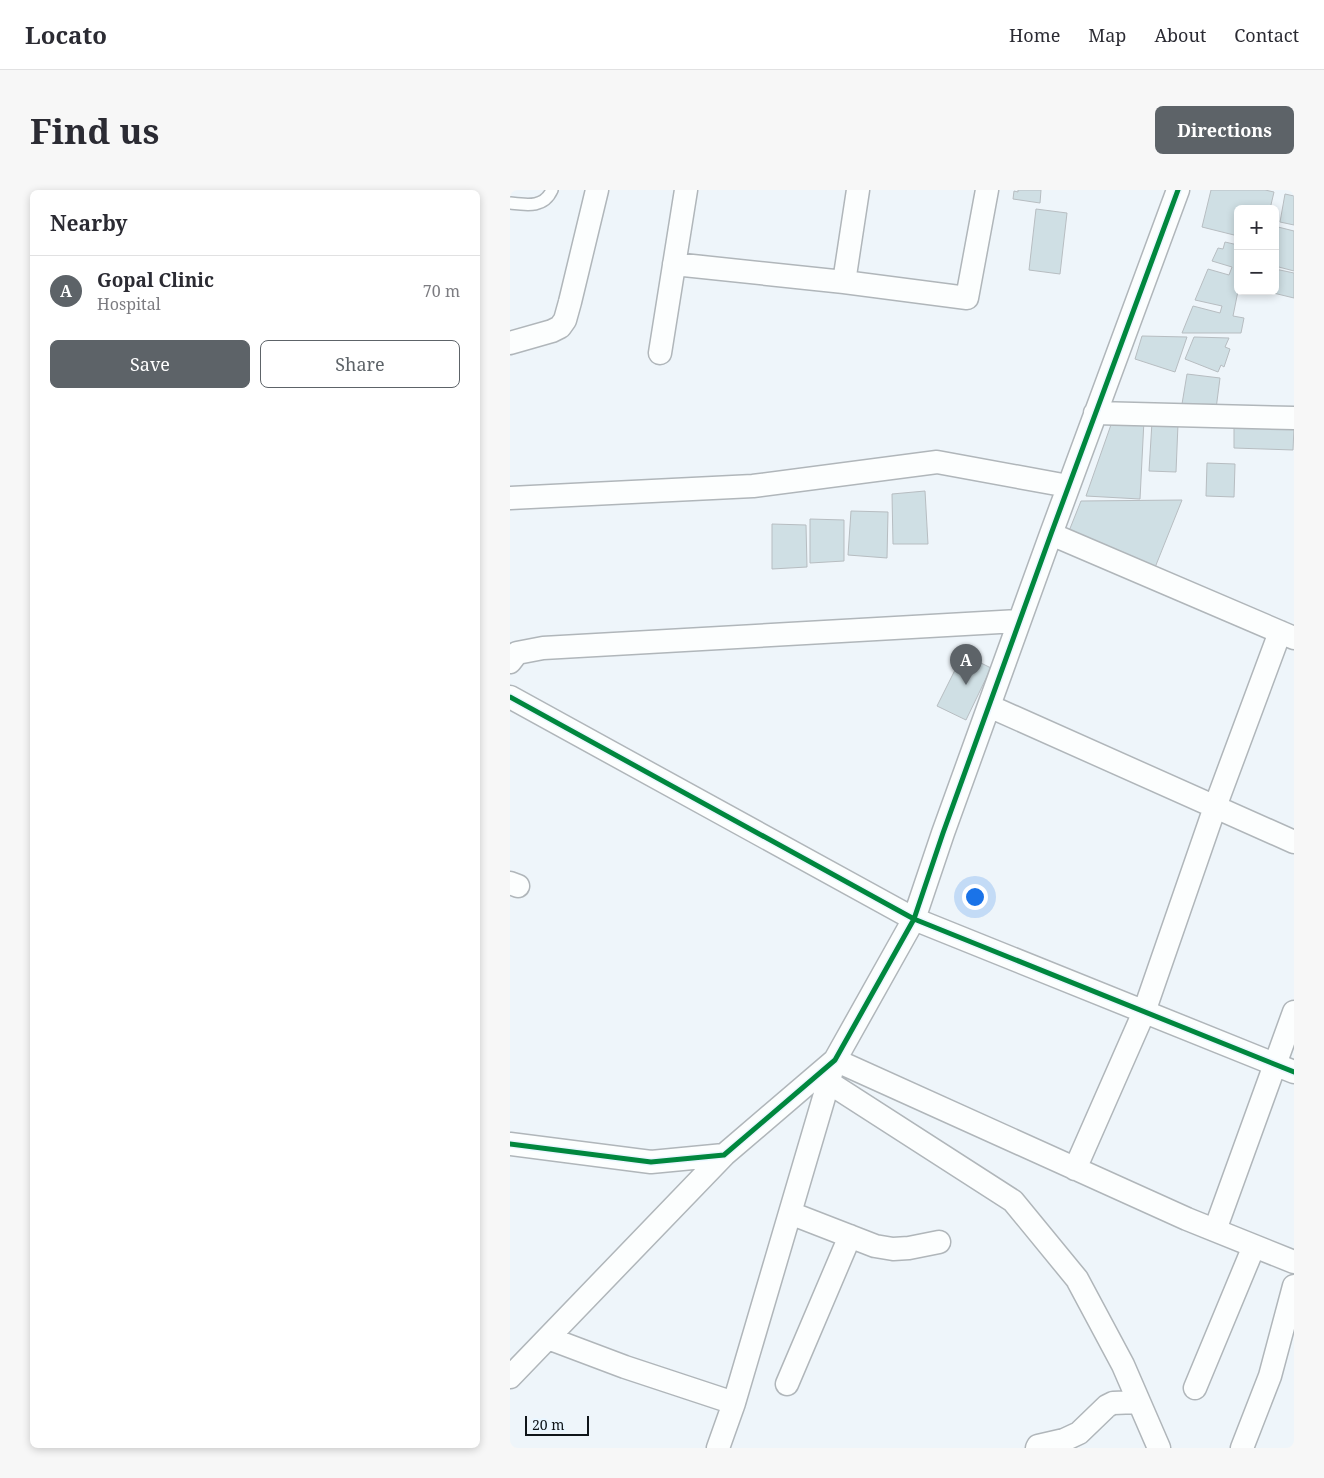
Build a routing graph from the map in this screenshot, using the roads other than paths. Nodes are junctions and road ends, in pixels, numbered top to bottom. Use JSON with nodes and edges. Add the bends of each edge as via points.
{"nodes":[{"id":1,"x":552,"y":190,"type":"edge"},
{"id":2,"x":597,"y":190,"type":"edge"},
{"id":3,"x":686,"y":190,"type":"edge"},
{"id":4,"x":858,"y":190,"type":"edge"},
{"id":5,"x":987,"y":190,"type":"edge"},
{"id":6,"x":1178,"y":190,"type":"edge"},
{"id":7,"x":510,"y":204,"type":"edge"},
{"id":8,"x":674,"y":264,"type":"junction"},
{"id":9,"x":844,"y":282,"type":"junction"},
{"id":10,"x":510,"y":343,"type":"edge"},
{"id":11,"x":660,"y":353,"type":"dead end"},
{"id":12,"x":1095,"y":413,"type":"junction"},
{"id":13,"x":1294,"y":418,"type":"edge"},
{"id":14,"x":1068,"y":486,"type":"junction"},
{"id":15,"x":510,"y":498,"type":"edge"},
{"id":16,"x":1051,"y":534,"type":"junction"},
{"id":17,"x":1020,"y":622,"type":"junction"},
{"id":18,"x":1287,"y":635,"type":"edge"},
{"id":19,"x":510,"y":662,"type":"edge"},
{"id":20,"x":510,"y":697,"type":"edge"},
{"id":21,"x":989,"y":706,"type":"junction"},
{"id":22,"x":1215,"y":807,"type":"junction"},
{"id":23,"x":1294,"y":842,"type":"edge"},
{"id":24,"x":914,"y":919,"type":"junction"},
{"id":25,"x":1144,"y":1012,"type":"junction"},
{"id":26,"x":1294,"y":1012,"type":"edge"},
{"id":27,"x":835,"y":1060,"type":"junction"},
{"id":28,"x":1284,"y":1068,"type":"edge"},
{"id":29,"x":828,"y":1082,"type":"junction"},
{"id":30,"x":510,"y":1144,"type":"edge"},
{"id":31,"x":724,"y":1155,"type":"junction"},
{"id":32,"x":1075,"y":1169,"type":"junction"},
{"id":33,"x":790,"y":1213,"type":"junction"},
{"id":34,"x":1215,"y":1230,"type":"junction"},
{"id":35,"x":850,"y":1236,"type":"junction"},
{"id":36,"x":939,"y":1242,"type":"dead end"},
{"id":37,"x":1254,"y":1246,"type":"junction"},
{"id":38,"x":1294,"y":1262,"type":"edge"},
{"id":39,"x":1294,"y":1286,"type":"edge"},
{"id":40,"x":548,"y":1338,"type":"junction"},
{"id":41,"x":513,"y":1368,"type":"edge"},
{"id":42,"x":787,"y":1384,"type":"dead end"},
{"id":43,"x":1195,"y":1388,"type":"dead end"},
{"id":44,"x":1138,"y":1402,"type":"junction"},
{"id":45,"x":734,"y":1403,"type":"junction"},
{"id":46,"x":718,"y":1448,"type":"edge"},
{"id":47,"x":1037,"y":1448,"type":"edge"},
{"id":48,"x":1159,"y":1448,"type":"edge"},
{"id":49,"x":1242,"y":1448,"type":"edge"}],
"edges":[{"from":1,"to":7,"type":"lane","via":[[542,202]]},
{"from":2,"to":10,"type":"street","via":[[565,320],[552,331]]},
{"from":3,"to":8,"type":"street"},
{"from":4,"to":9,"type":"street"},
{"from":5,"to":9,"type":"street","via":[[967,298]]},
{"from":6,"to":12,"type":"street"},
{"from":8,"to":9,"type":"street"},
{"from":8,"to":11,"type":"street"},
{"from":12,"to":13,"type":"street"},
{"from":12,"to":14,"type":"street"},
{"from":14,"to":15,"type":"street","via":[[937,462],[753,486]]},
{"from":14,"to":16,"type":"street"},
{"from":16,"to":17,"type":"street"},
{"from":16,"to":18,"type":"street"},
{"from":17,"to":19,"type":"street","via":[[543,648],[517,653]]},
{"from":17,"to":21,"type":"street"},
{"from":18,"to":22,"type":"street"},
{"from":20,"to":24,"type":"street"},
{"from":21,"to":22,"type":"street"},
{"from":21,"to":24,"type":"street"},
{"from":22,"to":23,"type":"street"},
{"from":22,"to":25,"type":"street"},
{"from":24,"to":25,"type":"street"},
{"from":24,"to":27,"type":"street"},
{"from":25,"to":28,"type":"street"},
{"from":25,"to":32,"type":"street"},
{"from":26,"to":28,"type":"street"},
{"from":27,"to":29,"type":"street"},
{"from":27,"to":31,"type":"street"},
{"from":27,"to":32,"type":"street"},
{"from":28,"to":34,"type":"street"},
{"from":29,"to":33,"type":"street"},
{"from":29,"to":44,"type":"street","via":[[1013,1201],[1078,1279]]},
{"from":30,"to":31,"type":"street","via":[[651,1162]]},
{"from":31,"to":40,"type":"street"},
{"from":32,"to":34,"type":"street"},
{"from":33,"to":35,"type":"street"},
{"from":33,"to":45,"type":"street"},
{"from":34,"to":37,"type":"street"},
{"from":35,"to":36,"type":"street","via":[[875,1246],[894,1249]]},
{"from":35,"to":42,"type":"street"},
{"from":37,"to":38,"type":"street"},
{"from":37,"to":43,"type":"street"},
{"from":39,"to":49,"type":"street","via":[[1270,1376]]},
{"from":40,"to":41,"type":"street"},
{"from":40,"to":45,"type":"street"},
{"from":44,"to":47,"type":"street","via":[[1113,1403],[1080,1433]]},
{"from":44,"to":48,"type":"street"},
{"from":45,"to":46,"type":"street"}]}
